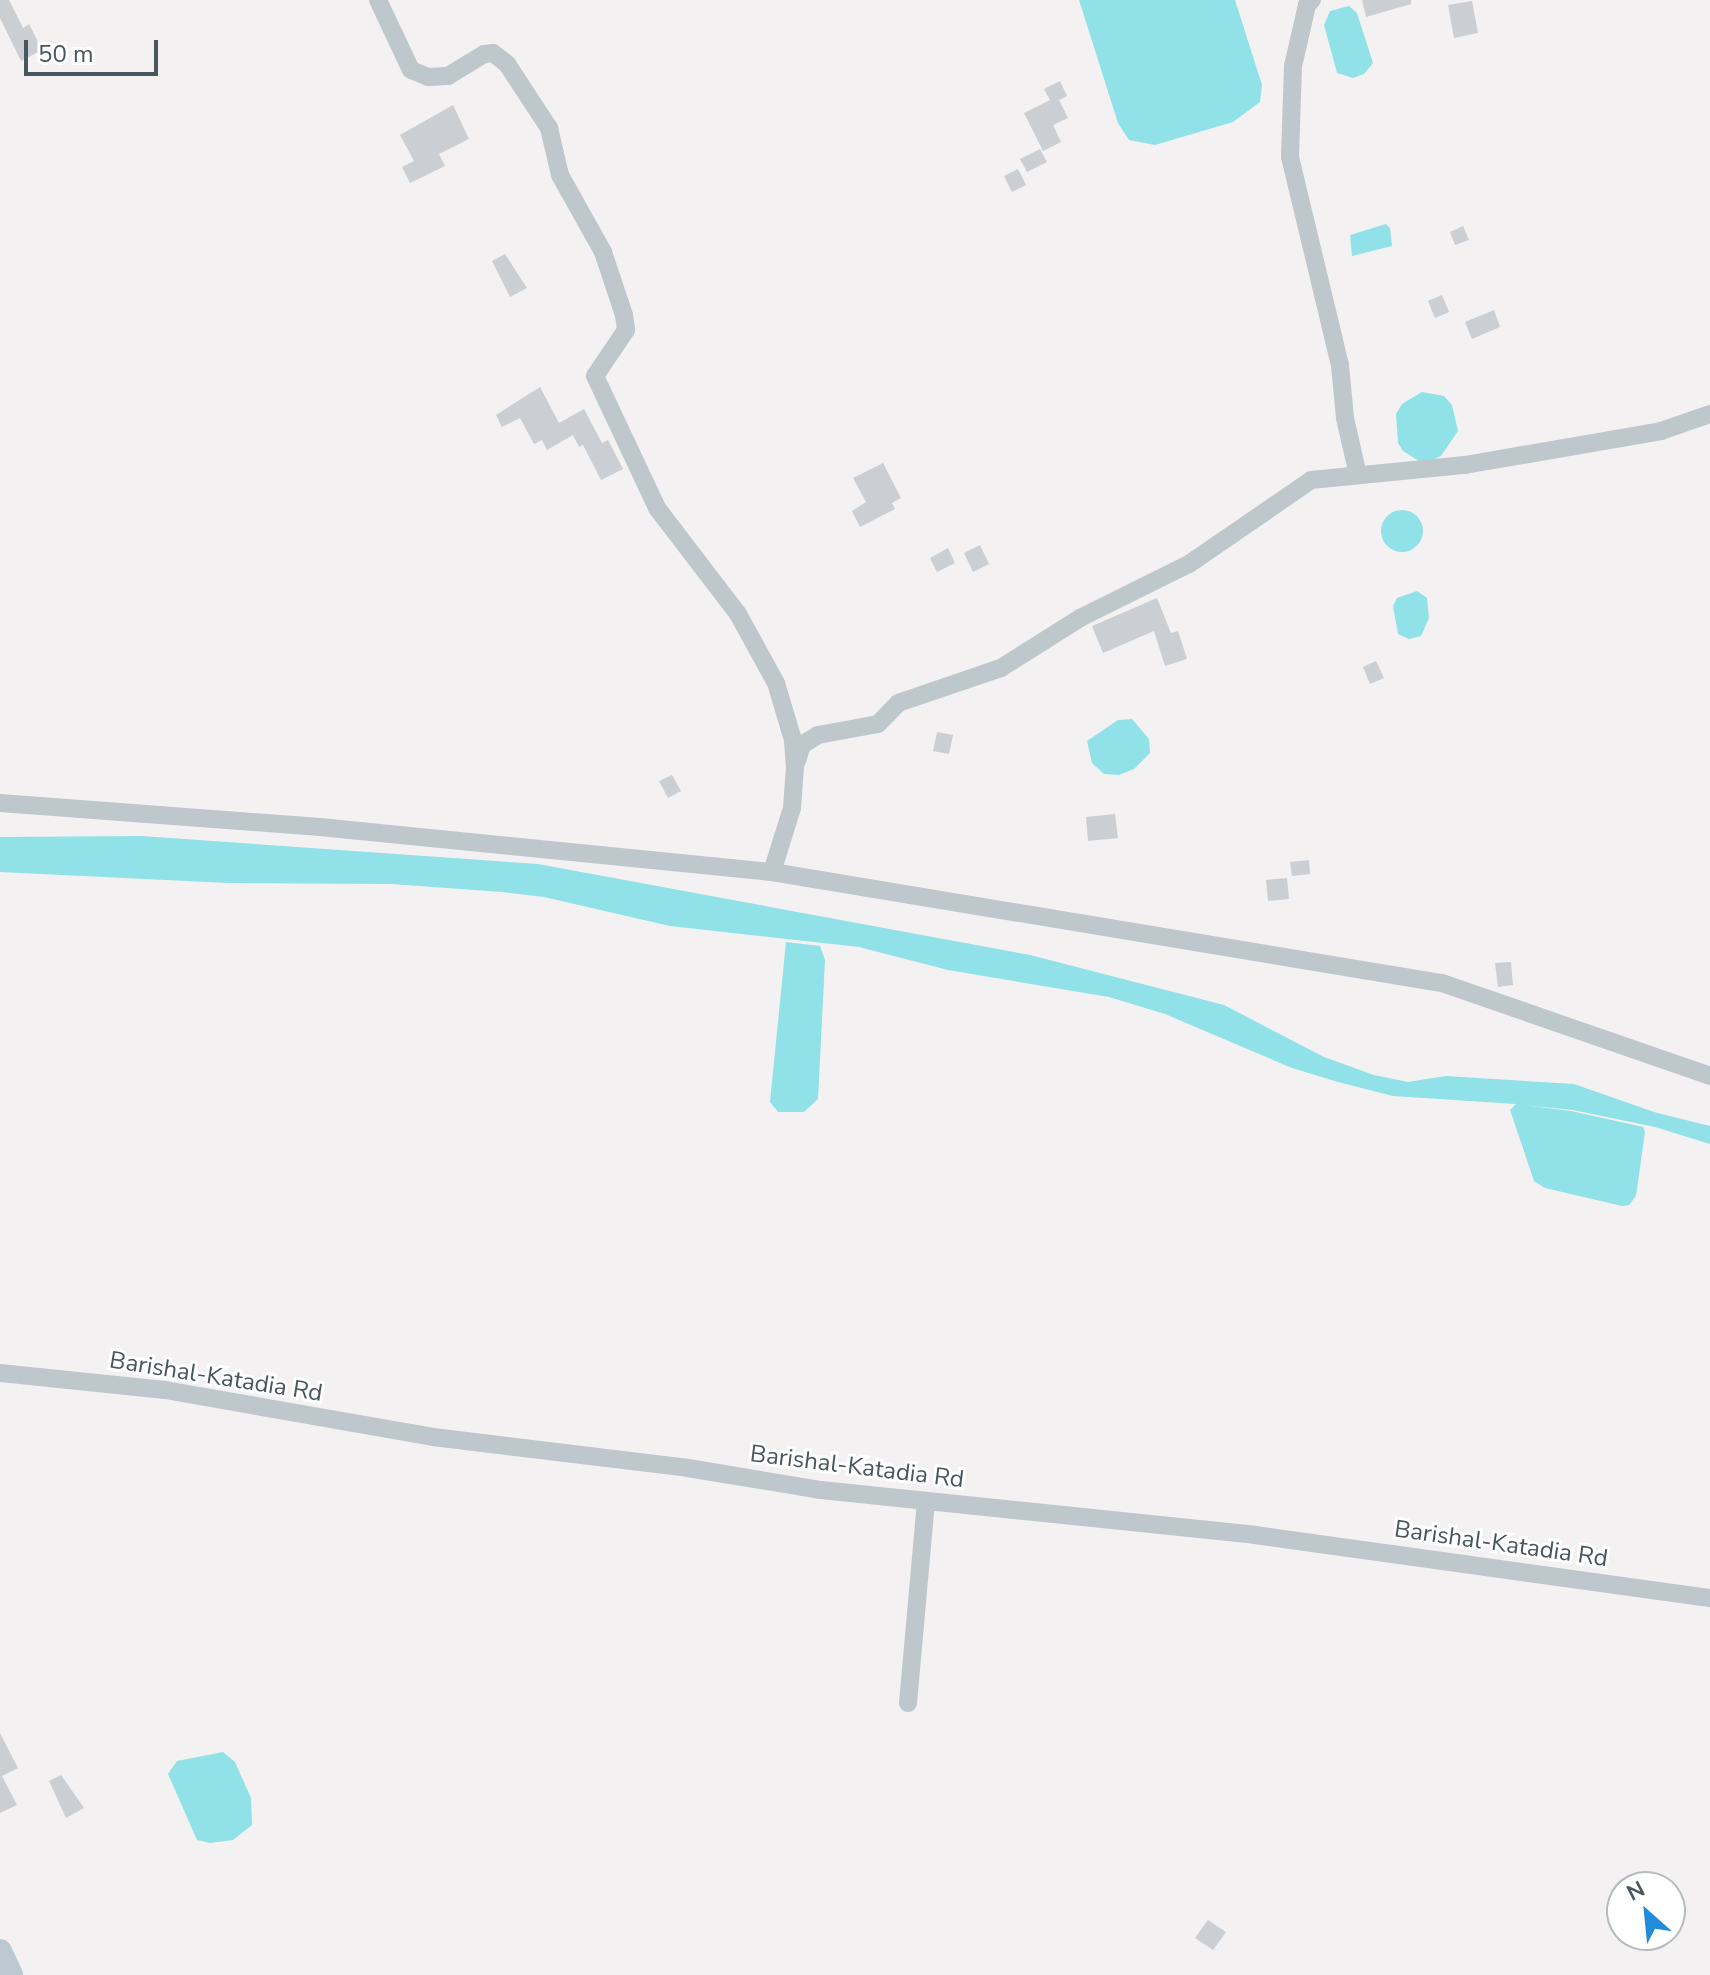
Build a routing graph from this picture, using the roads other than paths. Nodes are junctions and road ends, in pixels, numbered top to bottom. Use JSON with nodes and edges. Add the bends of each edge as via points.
{"nodes":[{"id":1,"x":378,"y":0,"type":"edge"},
{"id":2,"x":1312,"y":0,"type":"edge"},
{"id":3,"x":1710,"y":414,"type":"edge"},
{"id":4,"x":1358,"y":475,"type":"junction"},
{"id":5,"x":795,"y":767,"type":"junction"},
{"id":6,"x":0,"y":803,"type":"edge"},
{"id":7,"x":772,"y":872,"type":"junction"},
{"id":8,"x":1710,"y":1076,"type":"edge"},
{"id":9,"x":0,"y":1373,"type":"edge"},
{"id":10,"x":926,"y":1501,"type":"junction"},
{"id":11,"x":1710,"y":1598,"type":"edge"},
{"id":12,"x":908,"y":1703,"type":"dead end"},
{"id":13,"x":0,"y":1951,"type":"edge"},
{"id":14,"x":11,"y":1975,"type":"edge"}],
"edges":[{"from":1,"to":5,"type":"street","via":[[411,70],[428,77],[448,76],[493,53],[507,64],[549,128],[560,175],[603,252],[624,315],[626,330],[595,376],[657,508],[759,648],[776,683],[793,740]]},
{"from":2,"to":4,"type":"street","via":[[1293,66],[1290,157],[1340,365]]},
{"from":3,"to":4,"type":"street","via":[[1661,431],[1465,465]]},
{"from":4,"to":5,"type":"street","via":[[1311,480],[1189,564],[1080,618],[1001,668],[898,703],[878,724],[807,740]]},
{"from":5,"to":7,"type":"street","via":[[792,808]]},
{"from":6,"to":7,"type":"street","via":[[320,827]]},
{"from":7,"to":8,"type":"street","via":[[1442,983]]},
{"from":9,"to":10,"type":"street","name":"Barishal-Katadia Rd","via":[[165,1390],[433,1437]]},
{"from":10,"to":11,"type":"street","name":"Barishal-Katadia Rd","via":[[1255,1535]]},
{"from":10,"to":12,"type":"street"},
{"from":13,"to":14,"type":"main road"}]}
